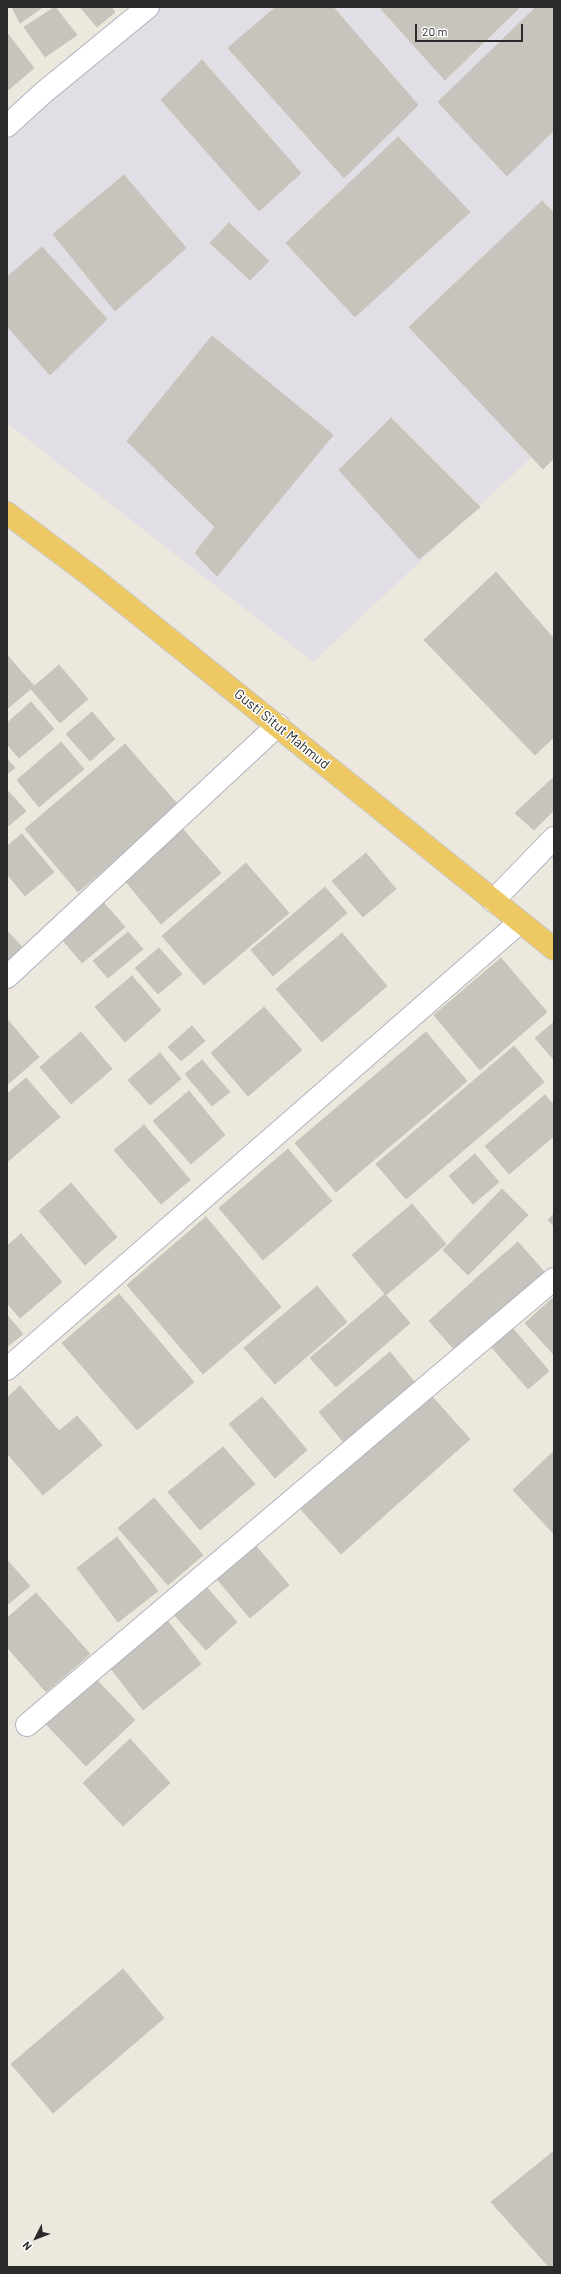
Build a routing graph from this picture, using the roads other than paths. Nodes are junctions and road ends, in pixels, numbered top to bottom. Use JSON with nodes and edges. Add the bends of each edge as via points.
{"nodes":[{"id":1,"x":148,"y":7,"type":"edge"},
{"id":2,"x":7,"y":126,"type":"edge"},
{"id":3,"x":7,"y":513,"type":"edge"},
{"id":4,"x":278,"y":726,"type":"junction"},
{"id":5,"x":554,"y":838,"type":"edge"},
{"id":6,"x":493,"y":901,"type":"junction"},
{"id":7,"x":520,"y":922,"type":"junction"},
{"id":8,"x":554,"y":949,"type":"edge"},
{"id":9,"x":7,"y":977,"type":"edge"},
{"id":10,"x":554,"y":1279,"type":"edge"},
{"id":11,"x":7,"y":1369,"type":"edge"},
{"id":12,"x":27,"y":1725,"type":"dead end"}],
"edges":[{"from":1,"to":2,"type":"street"},
{"from":3,"to":4,"type":"highway","name":"Gusti Situt Mahmud","via":[[91,576]]},
{"from":4,"to":6,"type":"highway","name":"Gusti Situt Mahmud"},
{"from":4,"to":9,"type":"street"},
{"from":5,"to":6,"type":"street"},
{"from":6,"to":7,"type":"highway","name":"Gusti Situt Mahmud"},
{"from":7,"to":8,"type":"highway","name":"Gusti Situt Mahmud"},
{"from":7,"to":11,"type":"street"},
{"from":10,"to":12,"type":"street"}]}
